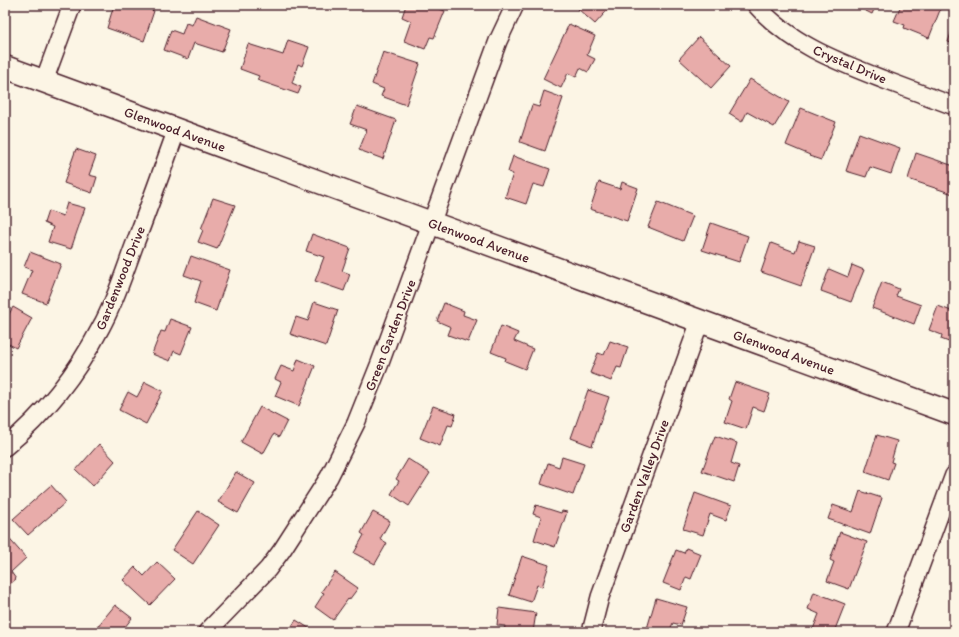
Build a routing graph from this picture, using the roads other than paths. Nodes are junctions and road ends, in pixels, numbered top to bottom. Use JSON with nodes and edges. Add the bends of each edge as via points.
{"nodes":[{"id":1,"x":72,"y":5,"type":"edge"},
{"id":2,"x":515,"y":5,"type":"edge"},
{"id":3,"x":756,"y":5,"type":"edge"},
{"id":4,"x":5,"y":67,"type":"edge"},
{"id":5,"x":44,"y":81,"type":"junction"},
{"id":6,"x":954,"y":106,"type":"edge"},
{"id":7,"x":177,"y":129,"type":"junction"},
{"id":8,"x":431,"y":223,"type":"junction"},
{"id":9,"x":700,"y":321,"type":"junction"},
{"id":10,"x":954,"y":414,"type":"edge"},
{"id":11,"x":5,"y":447,"type":"edge"},
{"id":12,"x":954,"y":475,"type":"edge"},
{"id":13,"x":208,"y":632,"type":"edge"},
{"id":14,"x":591,"y":632,"type":"edge"},
{"id":15,"x":896,"y":632,"type":"edge"}],
"edges":[{"from":1,"to":5,"type":"street"},
{"from":2,"to":8,"type":"street","name":"Green Garden Drive","via":[[498,41]]},
{"from":3,"to":6,"type":"street","name":"Crystal Drive","via":[[777,25],[816,52]]},
{"from":4,"to":5,"type":"street","name":"Glenwood Avenue"},
{"from":5,"to":7,"type":"street","name":"Glenwood Avenue"},
{"from":7,"to":8,"type":"street","name":"Glenwood Avenue"},
{"from":7,"to":11,"type":"street","name":"Gardenwood Drive","via":[[115,298],[101,327],[61,390],[38,417]]},
{"from":8,"to":9,"type":"street","name":"Glenwood Avenue"},
{"from":8,"to":13,"type":"street","name":"Green Garden Drive","via":[[356,423],[329,477],[268,569]]},
{"from":9,"to":10,"type":"street","name":"Glenwood Avenue"},
{"from":9,"to":14,"type":"street","name":"Garden Valley Drive","via":[[600,597]]},
{"from":12,"to":15,"type":"street"}]}
